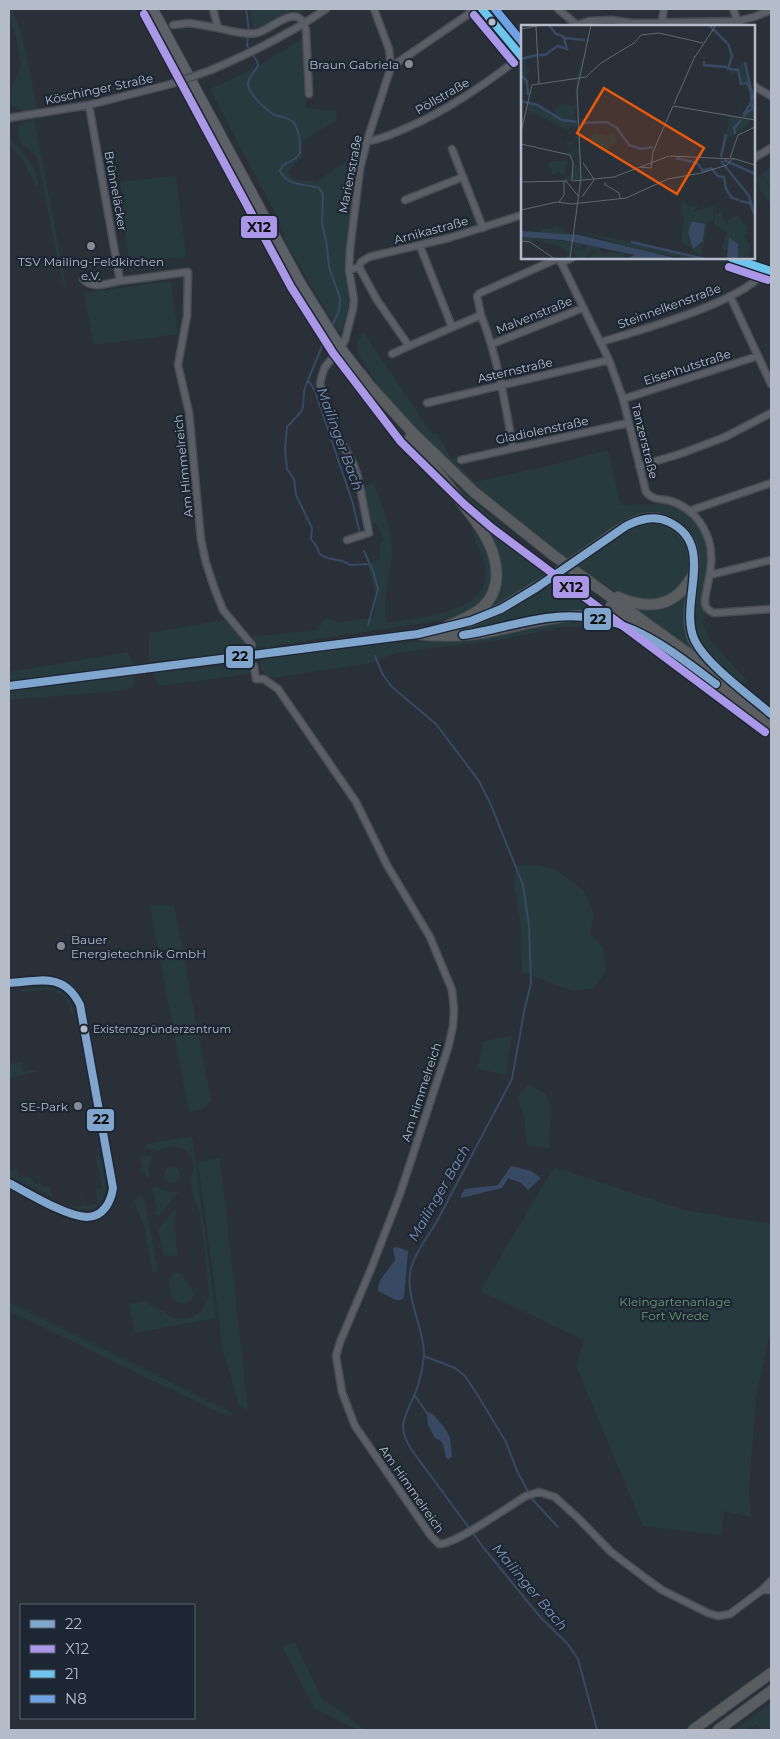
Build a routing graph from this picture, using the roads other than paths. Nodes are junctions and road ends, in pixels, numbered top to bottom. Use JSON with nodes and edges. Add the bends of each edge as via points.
{"nodes":[{"id":1,"x":153,"y":9,"type":"edge"},
{"id":2,"x":213,"y":9,"type":"edge"},
{"id":3,"x":326,"y":9,"type":"edge"},
{"id":4,"x":374,"y":9,"type":"edge"},
{"id":5,"x":476,"y":9,"type":"edge"},
{"id":6,"x":482,"y":9,"type":"edge"},
{"id":7,"x":558,"y":9,"type":"edge"},
{"id":8,"x":664,"y":9,"type":"edge"},
{"id":9,"x":732,"y":9,"type":"edge"},
{"id":10,"x":771,"y":11,"type":"edge"},
{"id":11,"x":738,"y":21,"type":"junction"},
{"id":12,"x":633,"y":23,"type":"junction"},
{"id":13,"x":304,"y":24,"type":"junction"},
{"id":14,"x":590,"y":24,"type":"edge"},
{"id":15,"x":661,"y":24,"type":"edge"},
{"id":16,"x":174,"y":25,"type":"dead end"},
{"id":17,"x":574,"y":25,"type":"edge"},
{"id":18,"x":639,"y":25,"type":"edge"},
{"id":19,"x":218,"y":28,"type":"junction"},
{"id":20,"x":521,"y":55,"type":"edge"},
{"id":21,"x":521,"y":57,"type":"edge"},
{"id":22,"x":391,"y":66,"type":"junction"},
{"id":23,"x":755,"y":87,"type":"edge"},
{"id":24,"x":309,"y":94,"type":"dead end"},
{"id":25,"x":771,"y":96,"type":"edge"},
{"id":26,"x":89,"y":105,"type":"junction"},
{"id":27,"x":9,"y":118,"type":"edge"},
{"id":28,"x":367,"y":141,"type":"junction"},
{"id":29,"x":771,"y":148,"type":"edge"},
{"id":30,"x":452,"y":149,"type":"dead end"},
{"id":31,"x":755,"y":157,"type":"edge"},
{"id":32,"x":462,"y":177,"type":"junction"},
{"id":33,"x":405,"y":200,"type":"dead end"},
{"id":34,"x":521,"y":215,"type":"edge"},
{"id":35,"x":483,"y":228,"type":"junction"},
{"id":36,"x":420,"y":246,"type":"junction"},
{"id":37,"x":735,"y":259,"type":"edge"},
{"id":38,"x":560,"y":260,"type":"edge"},
{"id":39,"x":359,"y":267,"type":"junction"},
{"id":40,"x":349,"y":270,"type":"junction"},
{"id":41,"x":769,"y":270,"type":"edge"},
{"id":42,"x":83,"y":279,"type":"dead end"},
{"id":43,"x":120,"y":281,"type":"junction"},
{"id":44,"x":730,"y":296,"type":"junction"},
{"id":45,"x":583,"y":308,"type":"junction"},
{"id":46,"x":481,"y":315,"type":"junction"},
{"id":47,"x":452,"y":327,"type":"junction"},
{"id":48,"x":601,"y":342,"type":"junction"},
{"id":49,"x":492,"y":344,"type":"junction"},
{"id":50,"x":409,"y":346,"type":"junction"},
{"id":51,"x":341,"y":348,"type":"junction"},
{"id":52,"x":392,"y":354,"type":"dead end"},
{"id":53,"x":758,"y":356,"type":"junction"},
{"id":54,"x":608,"y":360,"type":"junction"},
{"id":55,"x":361,"y":374,"type":"joint"},
{"id":56,"x":771,"y":384,"type":"edge"},
{"id":57,"x":502,"y":385,"type":"junction"},
{"id":58,"x":372,"y":388,"type":"junction"},
{"id":59,"x":623,"y":399,"type":"junction"},
{"id":60,"x":427,"y":403,"type":"dead end"},
{"id":61,"x":771,"y":415,"type":"edge"},
{"id":62,"x":628,"y":423,"type":"junction"},
{"id":63,"x":408,"y":435,"type":"junction"},
{"id":64,"x":513,"y":448,"type":"junction"},
{"id":65,"x":461,"y":460,"type":"dead end"},
{"id":66,"x":639,"y":466,"type":"junction"},
{"id":67,"x":771,"y":483,"type":"edge"},
{"id":68,"x":689,"y":511,"type":"junction"},
{"id":69,"x":347,"y":540,"type":"dead end"},
{"id":70,"x":771,"y":560,"type":"edge"},
{"id":71,"x":693,"y":575,"type":"junction"},
{"id":72,"x":710,"y":575,"type":"junction"},
{"id":73,"x":598,"y":588,"type":"junction"},
{"id":74,"x":771,"y":609,"type":"edge"},
{"id":75,"x":442,"y":629,"type":"junction"},
{"id":76,"x":418,"y":634,"type":"junction"},
{"id":77,"x":252,"y":645,"type":"tunnel mouth"},
{"id":78,"x":677,"y":655,"type":"junction"},
{"id":79,"x":254,"y":666,"type":"tunnel mouth"},
{"id":80,"x":9,"y":686,"type":"edge"},
{"id":81,"x":768,"y":712,"type":"edge"},
{"id":82,"x":771,"y":724,"type":"edge"},
{"id":83,"x":9,"y":983,"type":"edge"},
{"id":84,"x":9,"y":1183,"type":"edge"},
{"id":85,"x":771,"y":1581,"type":"edge"},
{"id":86,"x":762,"y":1590,"type":"junction"},
{"id":87,"x":771,"y":1590,"type":"edge"},
{"id":88,"x":771,"y":1673,"type":"edge"},
{"id":89,"x":771,"y":1691,"type":"edge"},
{"id":90,"x":693,"y":1730,"type":"edge"},
{"id":91,"x":718,"y":1730,"type":"edge"}],
"edges":[{"from":1,"to":51,"type":"main road","via":[[300,282]]},
{"from":2,"to":19,"type":"street"},
{"from":3,"to":13,"type":"street","name":"Köschinger Straße"},
{"from":4,"to":22,"type":"street","name":"Marienstraße","via":[[389,49]]},
{"from":5,"to":22,"type":"street"},
{"from":6,"to":20,"type":"street"},
{"from":7,"to":17,"type":"street"},
{"from":8,"to":15,"type":"street"},
{"from":9,"to":11,"type":"street"},
{"from":10,"to":11,"type":"street"},
{"from":11,"to":15,"type":"street"},
{"from":12,"to":14,"type":"street","via":[[611,20]]},
{"from":12,"to":15,"type":"street"},
{"from":12,"to":18,"type":"street"},
{"from":13,"to":19,"type":"street","via":[[296,15],[289,15],[254,33]]},
{"from":13,"to":24,"type":"street"},
{"from":13,"to":26,"type":"street","name":"Köschinger Straße","bridge":true,"via":[[243,56],[175,84]]},
{"from":16,"to":19,"type":"street","via":[[189,23]]},
{"from":21,"to":28,"type":"street","name":"Pöllstraße","via":[[440,112],[388,136]]},
{"from":22,"to":28,"type":"street","name":"Marienstraße"},
{"from":23,"to":25,"type":"street"},
{"from":26,"to":27,"type":"street","name":"Köschinger Straße"},
{"from":26,"to":43,"type":"street","name":"Brünneläcker"},
{"from":28,"to":40,"type":"street","name":"Marienstraße","via":[[353,216]]},
{"from":29,"to":31,"type":"street"},
{"from":30,"to":32,"type":"street"},
{"from":32,"to":33,"type":"street"},
{"from":32,"to":35,"type":"street"},
{"from":34,"to":35,"type":"street","name":"Arnikastraße"},
{"from":35,"to":36,"type":"street","name":"Arnikastraße"},
{"from":36,"to":39,"type":"street","name":"Arnikastraße","via":[[369,258]]},
{"from":36,"to":47,"type":"street"},
{"from":37,"to":41,"type":"street"},
{"from":38,"to":45,"type":"street","name":"Tanzerstraße"},
{"from":38,"to":46,"type":"street","via":[[480,293],[477,302]]},
{"from":39,"to":40,"type":"street","name":"Arnikastraße"},
{"from":39,"to":50,"type":"street"},
{"from":40,"to":51,"type":"street","name":"Marienstraße","via":[[354,300]]},
{"from":41,"to":44,"type":"street","name":"Steinnelkenstraße"},
{"from":42,"to":43,"type":"street","via":[[92,286]]},
{"from":43,"to":77,"type":"street","name":"Am Himmelreich","via":[[188,272],[187,316],[178,365],[189,412],[201,540],[223,610]]},
{"from":44,"to":48,"type":"street","name":"Steinnelkenstraße","via":[[702,309]]},
{"from":44,"to":53,"type":"street"},
{"from":45,"to":48,"type":"street","name":"Tanzerstraße"},
{"from":45,"to":49,"type":"street","name":"Malvenstraße"},
{"from":46,"to":47,"type":"street"},
{"from":46,"to":49,"type":"street"},
{"from":47,"to":50,"type":"street"},
{"from":48,"to":54,"type":"street","name":"Tanzerstraße"},
{"from":49,"to":57,"type":"street"},
{"from":50,"to":52,"type":"street"},
{"from":51,"to":55,"type":"main road"},
{"from":51,"to":69,"type":"street","via":[[325,367],[321,391],[333,428],[358,477],[369,533]]},
{"from":53,"to":56,"type":"street"},
{"from":53,"to":59,"type":"street","name":"Eisenhutstraße"},
{"from":54,"to":57,"type":"street","name":"Asternstraße"},
{"from":54,"to":59,"type":"street","name":"Tanzerstraße"},
{"from":55,"to":58,"type":"highway"},
{"from":57,"to":60,"type":"street","name":"Asternstraße"},
{"from":57,"to":64,"type":"street"},
{"from":58,"to":63,"type":"highway"},
{"from":58,"to":73,"type":"highway","via":[[474,492]]},
{"from":59,"to":62,"type":"street","name":"Tanzerstraße"},
{"from":61,"to":66,"type":"street","via":[[725,437]]},
{"from":62,"to":64,"type":"street","name":"Gladiolenstraße"},
{"from":62,"to":66,"type":"street","name":"Tanzerstraße"},
{"from":63,"to":75,"type":"highway","via":[[473,518],[491,549],[496,566],[497,583],[483,606],[476,613]]},
{"from":63,"to":78,"type":"highway","via":[[498,520]]},
{"from":64,"to":65,"type":"street","name":"Gladiolenstraße"},
{"from":66,"to":68,"type":"street","name":"Tanzerstraße","via":[[650,496],[674,502]]},
{"from":67,"to":68,"type":"street"},
{"from":68,"to":72,"type":"street","name":"Tanzerstraße","via":[[697,518],[708,540]]},
{"from":70,"to":72,"type":"street"},
{"from":71,"to":73,"type":"highway","via":[[678,595],[654,605],[636,604]]},
{"from":71,"to":75,"type":"highway","bridge":true,"via":[[695,560],[690,541],[678,527],[666,520],[648,518],[620,529],[500,609],[473,621]]},
{"from":71,"to":81,"type":"highway","via":[[690,605],[693,638],[707,659]]},
{"from":72,"to":74,"type":"street","name":"Tanzerstraße","via":[[706,608],[714,614]]},
{"from":73,"to":81,"type":"highway"},
{"from":75,"to":76,"type":"main road"},
{"from":76,"to":78,"type":"highway","via":[[437,637],[483,633],[539,620],[596,617],[634,629]]},
{"from":76,"to":80,"type":"main road"},
{"from":78,"to":82,"type":"highway"},
{"from":79,"to":86,"type":"street","name":"Am Himmelreich","via":[[256,679],[264,679],[278,689],[356,802],[387,865],[430,937],[452,990],[453,1026],[448,1048],[400,1194],[336,1356],[342,1392],[355,1426],[439,1544],[446,1544],[468,1532],[526,1496],[544,1492],[555,1497],[611,1552],[648,1580],[708,1613],[718,1616],[730,1614]]},
{"from":83,"to":84,"type":"street","via":[[56,982],[69,987],[77,998],[114,1188],[105,1209],[87,1218]]},
{"from":85,"to":86,"type":"street"},
{"from":86,"to":87,"type":"street"},
{"from":88,"to":90,"type":"highway"},
{"from":89,"to":91,"type":"highway"}]}
